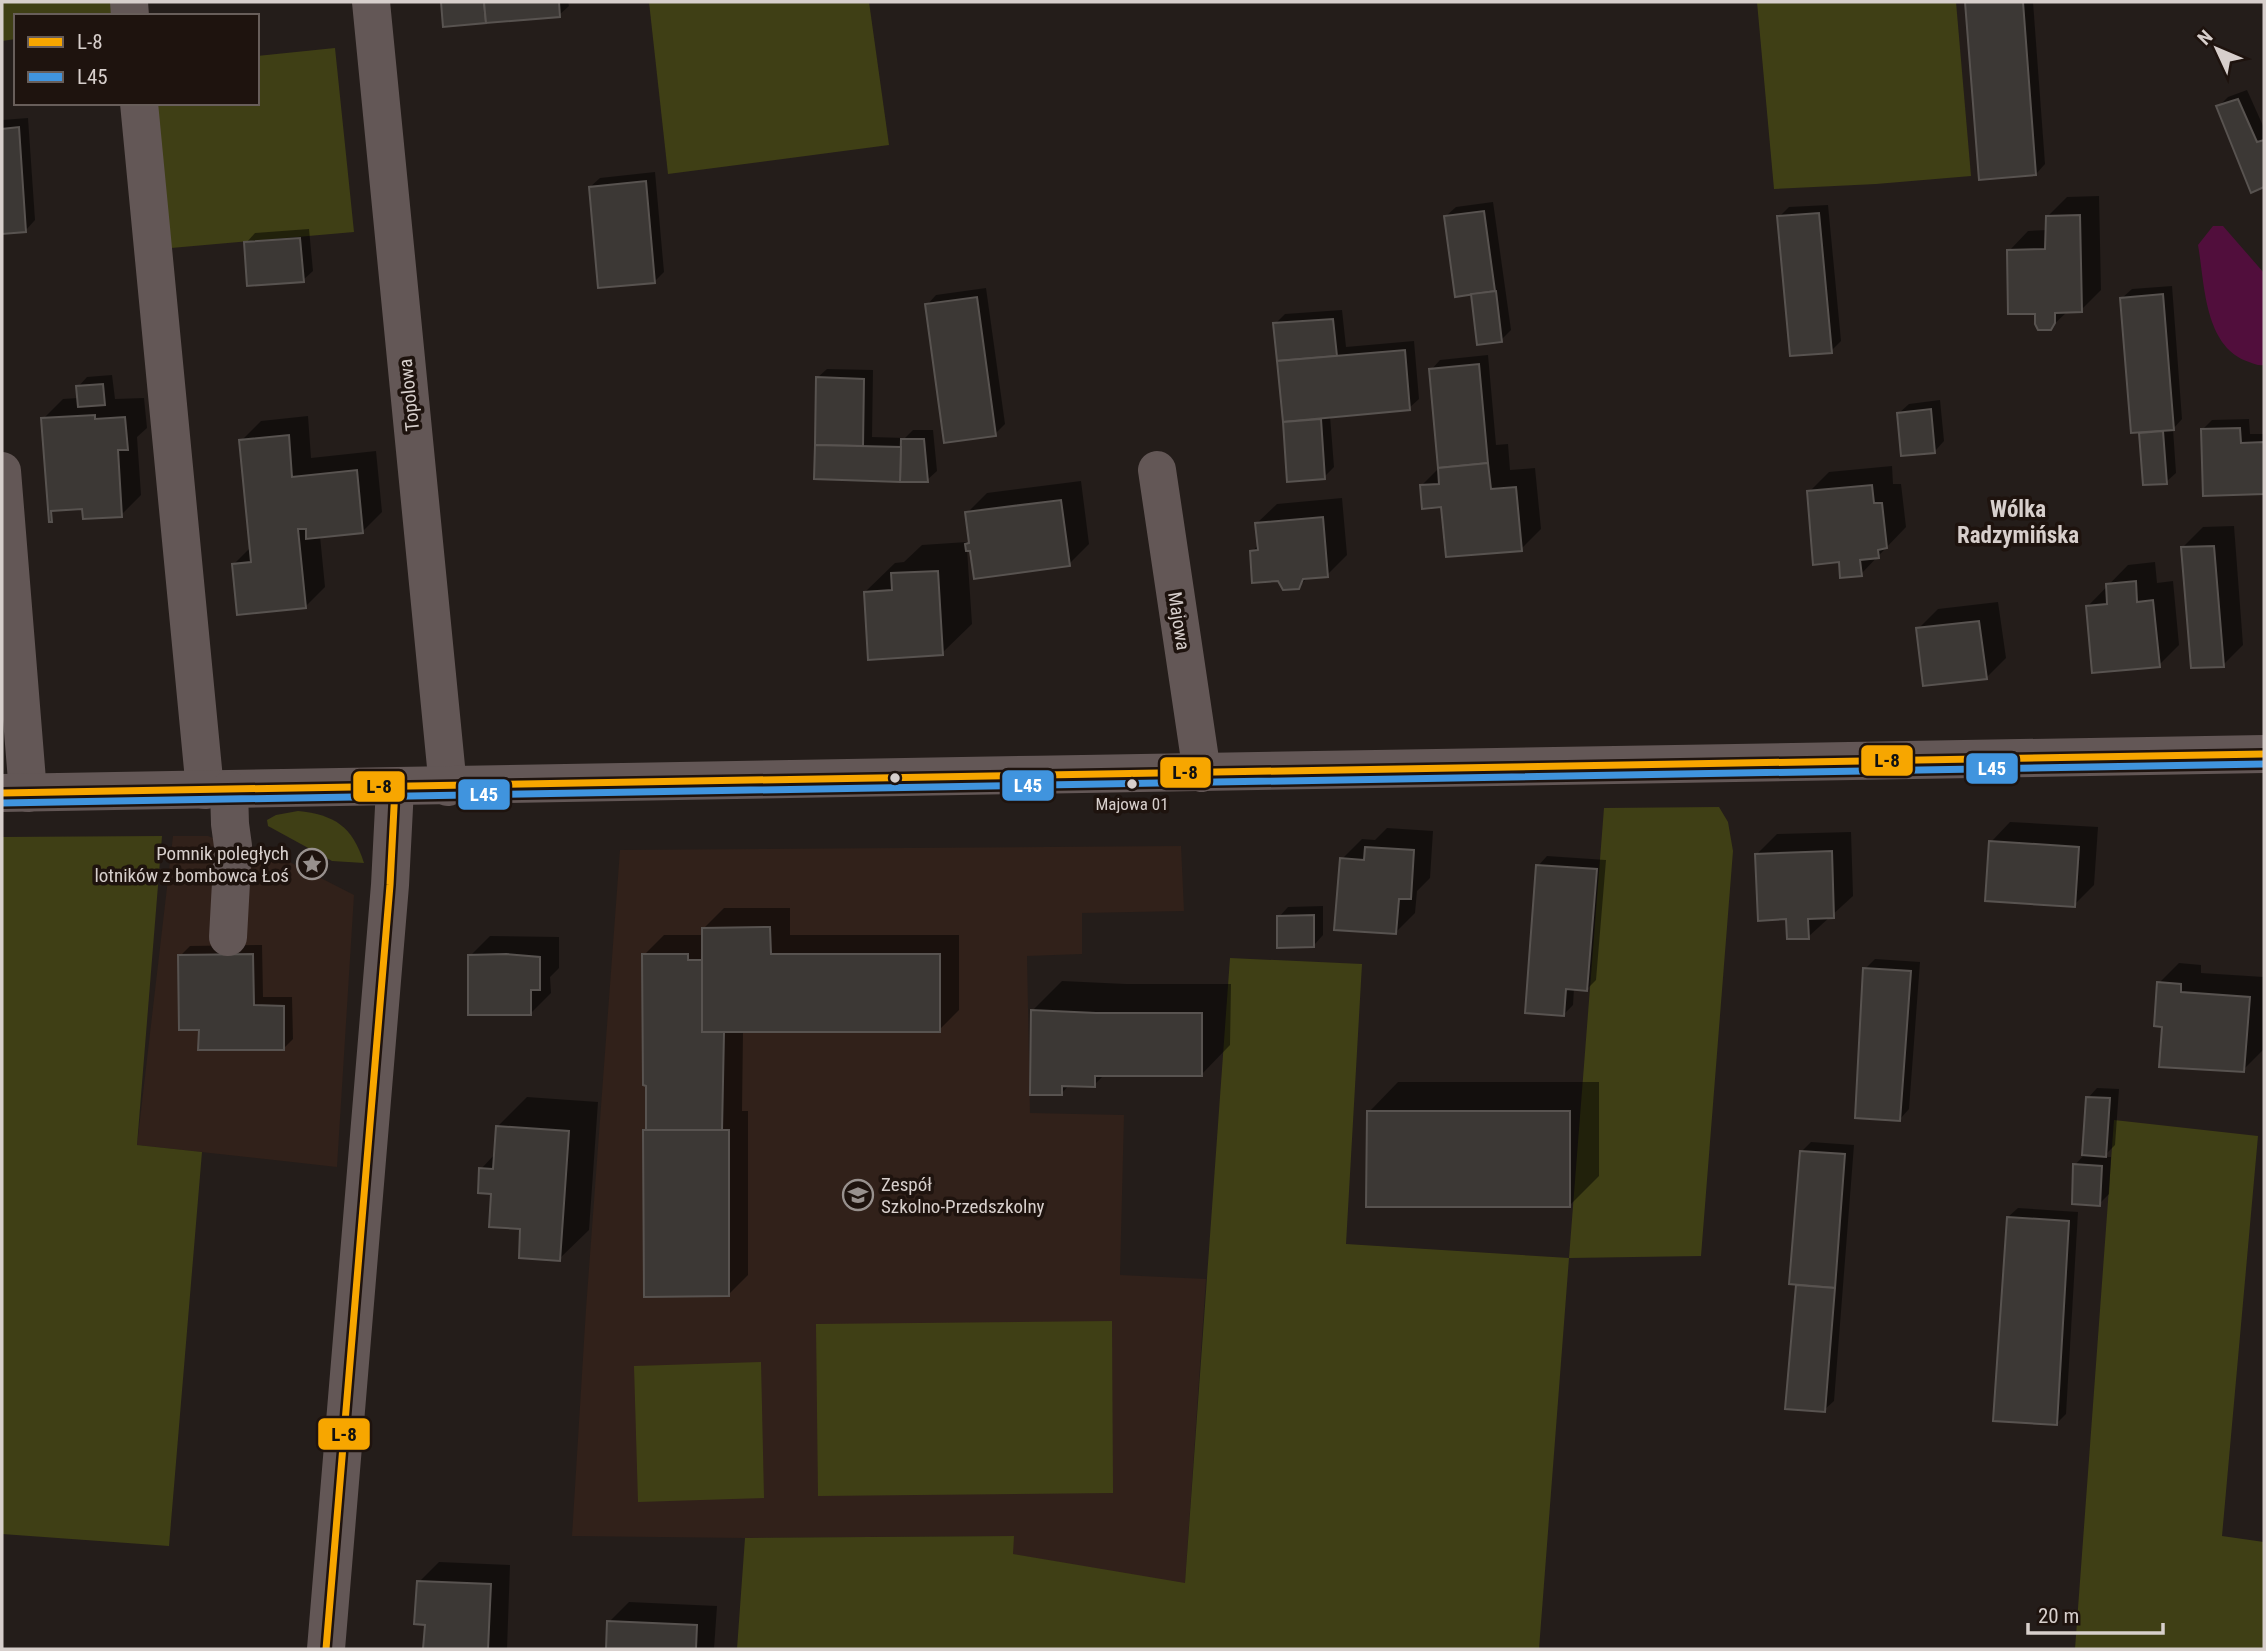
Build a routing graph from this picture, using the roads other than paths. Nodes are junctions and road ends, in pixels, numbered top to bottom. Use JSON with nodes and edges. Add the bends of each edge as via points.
{"nodes":[{"id":1,"x":371,"y":2,"type":"edge"},
{"id":2,"x":139,"y":105,"type":"edge"},
{"id":3,"x":1157,"y":470,"type":"dead end"},
{"id":4,"x":2,"y":471,"type":"edge"},
{"id":5,"x":2264,"y":754,"type":"edge"},
{"id":6,"x":1202,"y":772,"type":"junction"},
{"id":7,"x":448,"y":787,"type":"junction"},
{"id":8,"x":395,"y":788,"type":"junction"},
{"id":9,"x":217,"y":790,"type":"junction"},
{"id":10,"x":15,"y":793,"type":"edge"},
{"id":11,"x":228,"y":937,"type":"dead end"},
{"id":12,"x":326,"y":1649,"type":"edge"}],
"edges":[{"from":1,"to":7,"type":"street","name":"Topolowa"},
{"from":2,"to":9,"type":"street"},
{"from":3,"to":6,"type":"street","name":"Majowa"},
{"from":4,"to":10,"type":"street"},
{"from":5,"to":6,"type":"street"},
{"from":6,"to":7,"type":"street"},
{"from":7,"to":8,"type":"street"},
{"from":8,"to":9,"type":"street"},
{"from":8,"to":12,"type":"street"},
{"from":9,"to":10,"type":"street"},
{"from":9,"to":11,"type":"street","via":[[233,846]]}]}
